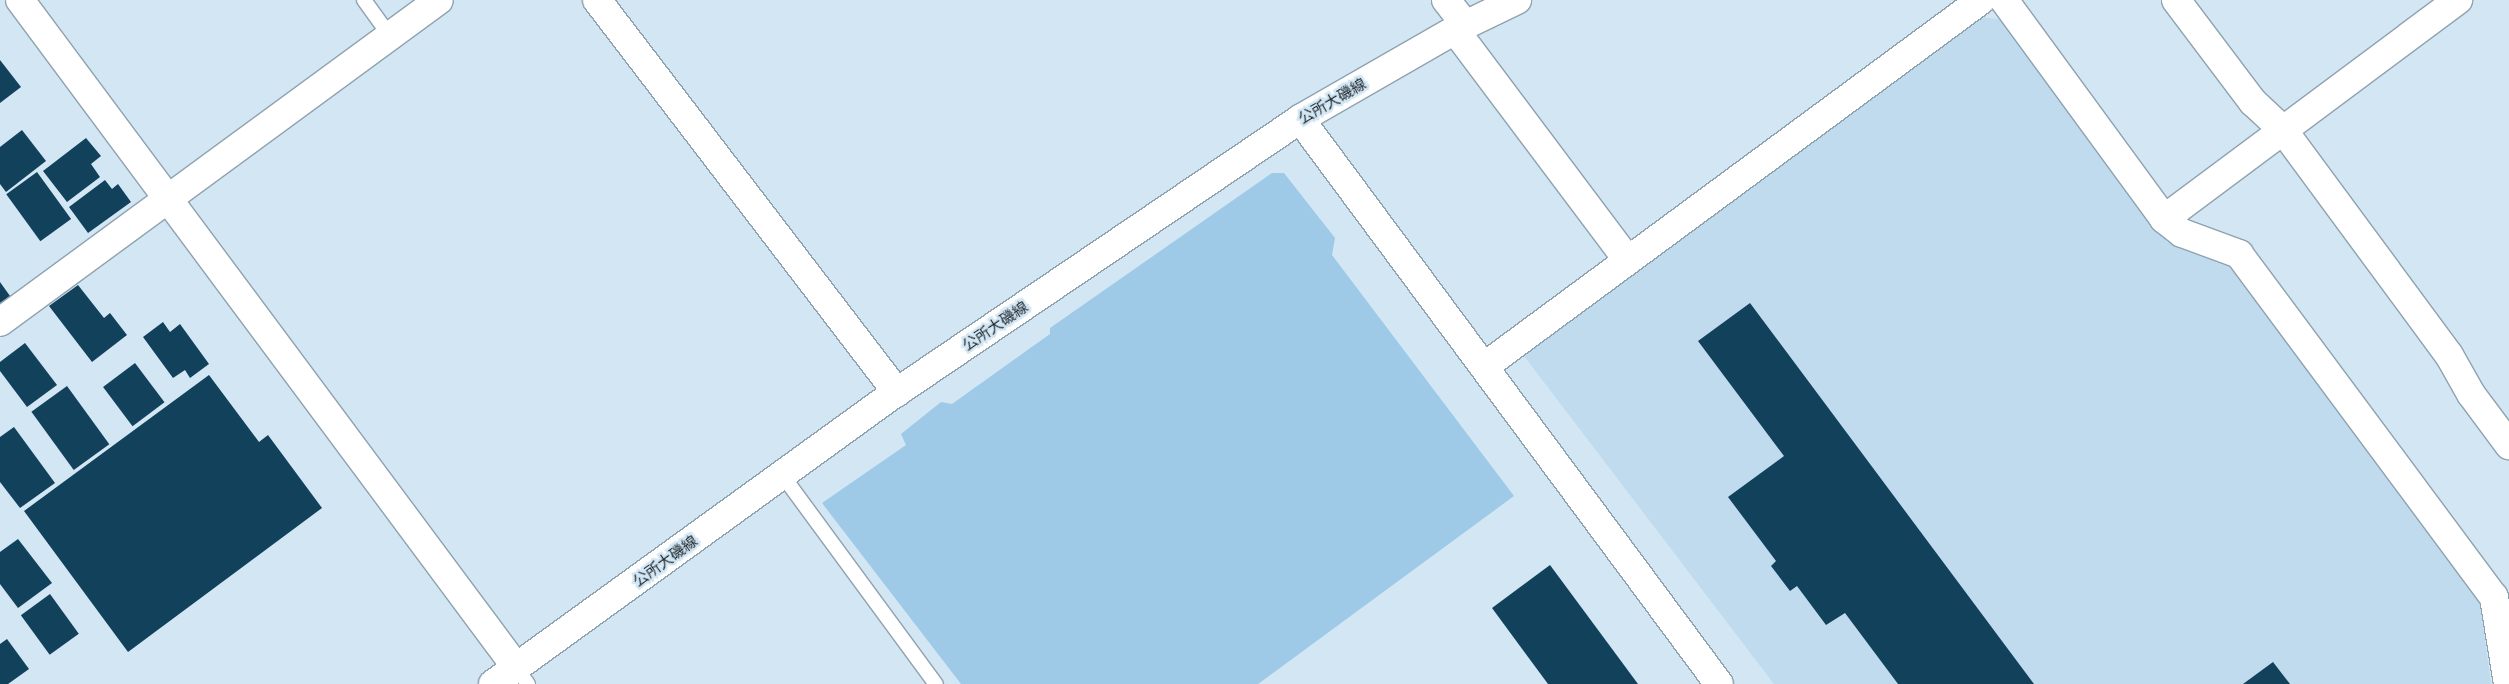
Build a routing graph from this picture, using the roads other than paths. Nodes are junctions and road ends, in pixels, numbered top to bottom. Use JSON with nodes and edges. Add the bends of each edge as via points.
{"nodes":[{"id":1,"x":20,"y":0,"type":"edge"},
{"id":2,"x":364,"y":0,"type":"edge"},
{"id":3,"x":438,"y":0,"type":"edge"},
{"id":4,"x":597,"y":0,"type":"edge"},
{"id":5,"x":1446,"y":0,"type":"edge"},
{"id":6,"x":1517,"y":0,"type":"edge"},
{"id":7,"x":1981,"y":0,"type":"edge"},
{"id":8,"x":2004,"y":0,"type":"edge"},
{"id":9,"x":2176,"y":0,"type":"edge"},
{"id":10,"x":2458,"y":0,"type":"edge"},
{"id":11,"x":1460,"y":27,"type":"junction"},
{"id":12,"x":390,"y":36,"type":"junction"},
{"id":13,"x":1300,"y":119,"type":"junction"},
{"id":14,"x":2283,"y":130,"type":"junction"},
{"id":15,"x":167,"y":199,"type":"junction"},
{"id":16,"x":2164,"y":219,"type":"junction"},
{"id":17,"x":1628,"y":260,"type":"junction"},
{"id":18,"x":0,"y":322,"type":"edge"},
{"id":19,"x":1485,"y":366,"type":"junction"},
{"id":20,"x":897,"y":392,"type":"junction"},
{"id":21,"x":2509,"y":445,"type":"edge"},
{"id":22,"x":783,"y":476,"type":"junction"},
{"id":23,"x":522,"y":676,"type":"edge"},
{"id":24,"x":493,"y":684,"type":"edge"},
{"id":25,"x":936,"y":684,"type":"edge"},
{"id":26,"x":1719,"y":684,"type":"edge"},
{"id":27,"x":2508,"y":684,"type":"edge"}],
"edges":[{"from":1,"to":15,"type":"street"},
{"from":2,"to":12,"type":"lane"},
{"from":3,"to":12,"type":"street"},
{"from":4,"to":20,"type":"street"},
{"from":5,"to":11,"type":"street"},
{"from":6,"to":11,"type":"street","name":"公所大磯線"},
{"from":7,"to":17,"type":"street"},
{"from":8,"to":16,"type":"street"},
{"from":9,"to":14,"type":"street","via":[[2253,102]]},
{"from":10,"to":14,"type":"street"},
{"from":11,"to":13,"type":"street","name":"公所大磯線"},
{"from":11,"to":17,"type":"street"},
{"from":12,"to":15,"type":"street"},
{"from":13,"to":19,"type":"street"},
{"from":13,"to":20,"type":"street","name":"公所大磯線"},
{"from":14,"to":16,"type":"street"},
{"from":14,"to":21,"type":"street","via":[[2449,355],[2471,394]]},
{"from":15,"to":18,"type":"street"},
{"from":15,"to":23,"type":"street"},
{"from":16,"to":27,"type":"street","via":[[2182,234],[2239,254],[2494,597]]},
{"from":17,"to":19,"type":"street"},
{"from":19,"to":26,"type":"street"},
{"from":20,"to":22,"type":"street","name":"公所大磯線"},
{"from":22,"to":23,"type":"street","name":"公所大磯線"},
{"from":22,"to":25,"type":"lane"},
{"from":23,"to":24,"type":"street","name":"公所大磯線"}]}
